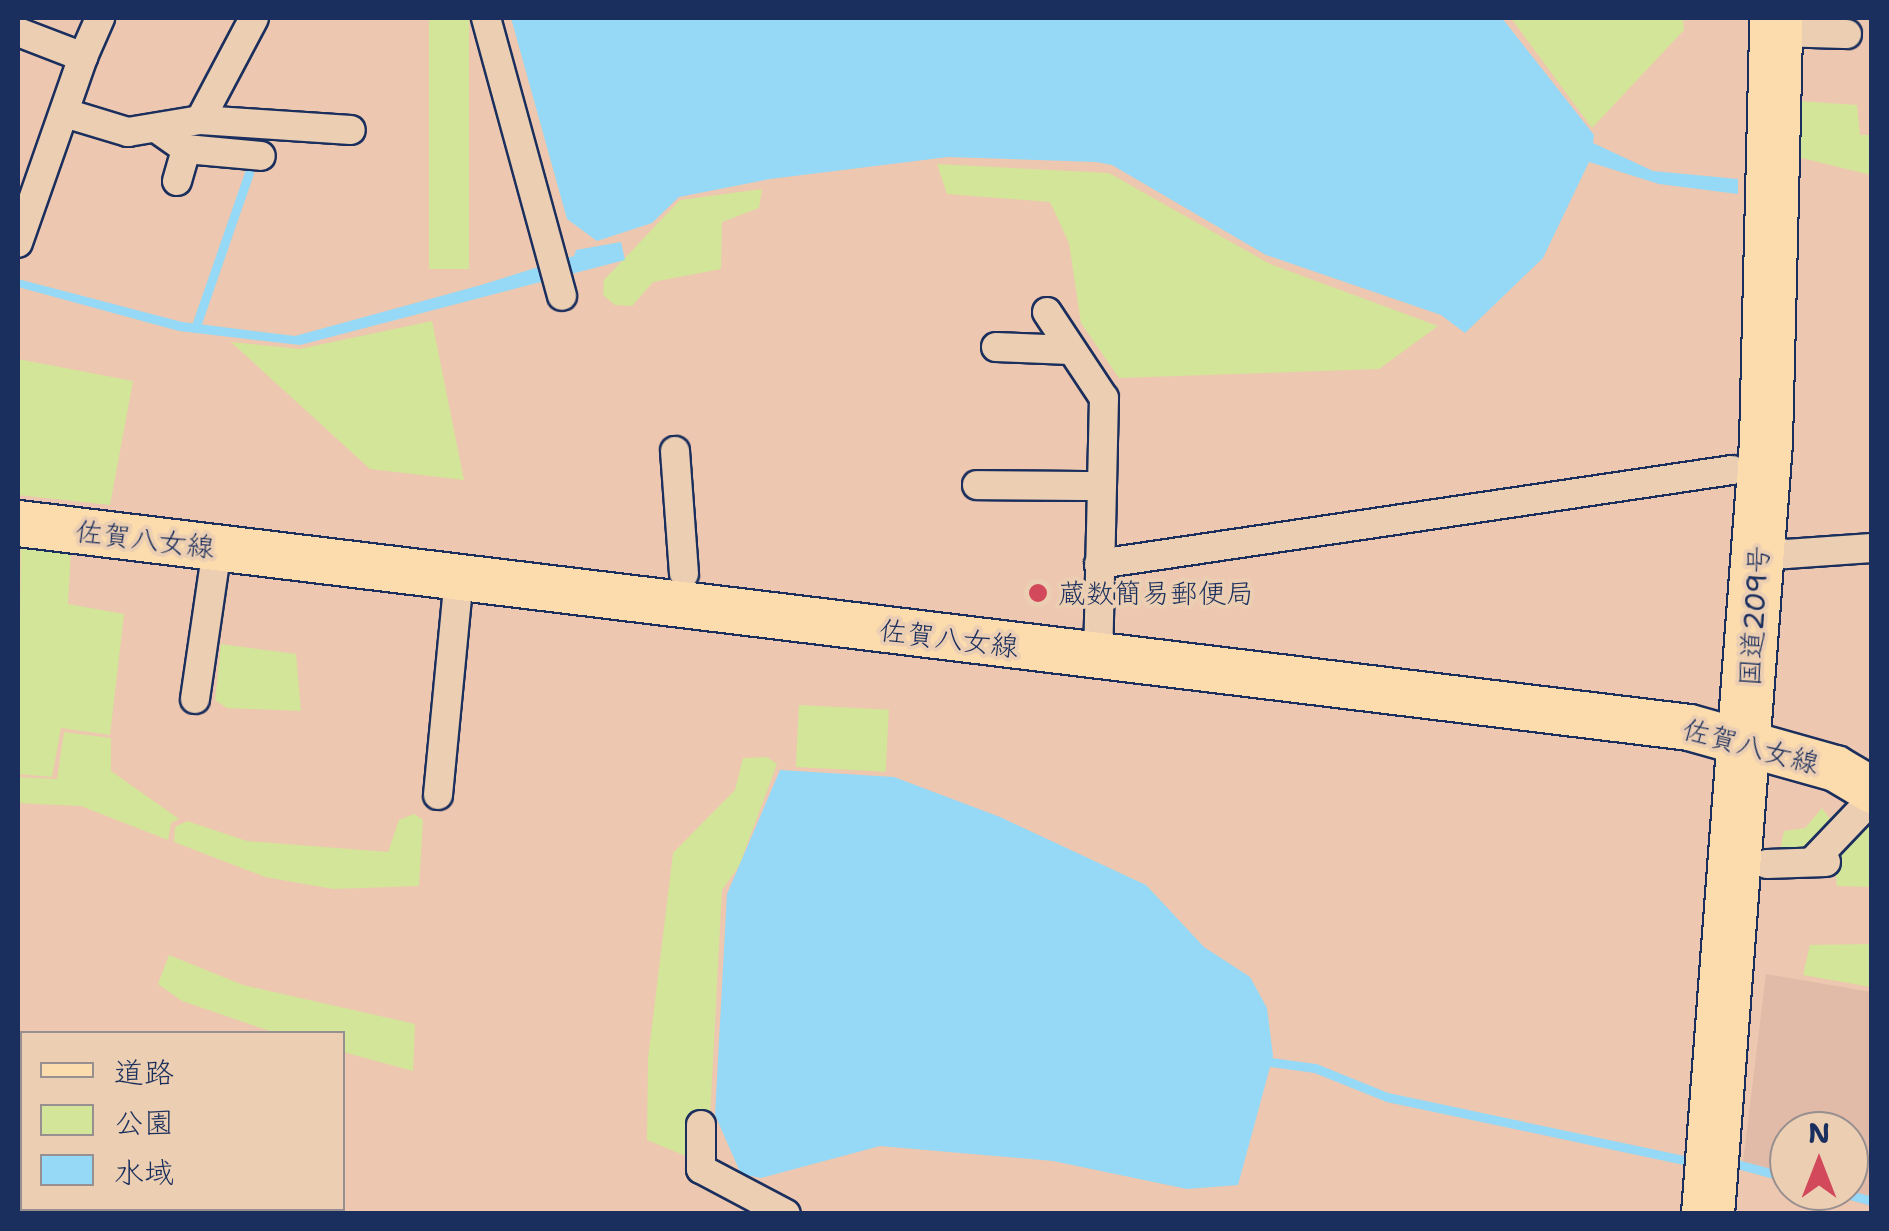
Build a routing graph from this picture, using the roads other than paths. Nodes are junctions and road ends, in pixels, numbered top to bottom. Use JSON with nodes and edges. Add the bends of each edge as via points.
{"nodes":[{"id":1,"x":100,"y":18,"type":"edge"},
{"id":2,"x":254,"y":18,"type":"edge"},
{"id":3,"x":486,"y":18,"type":"edge"},
{"id":4,"x":1772,"y":29,"type":"edge"},
{"id":5,"x":18,"y":32,"type":"edge"},
{"id":6,"x":1847,"y":34,"type":"dead end"},
{"id":7,"x":83,"y":58,"type":"junction"},
{"id":8,"x":65,"y":112,"type":"junction"},
{"id":9,"x":200,"y":120,"type":"junction"},
{"id":10,"x":159,"y":130,"type":"junction"},
{"id":11,"x":351,"y":130,"type":"dead end"},
{"id":12,"x":186,"y":149,"type":"junction"},
{"id":13,"x":260,"y":156,"type":"dead end"},
{"id":14,"x":177,"y":181,"type":"dead end"},
{"id":15,"x":26,"y":188,"type":"edge"},
{"id":16,"x":18,"y":242,"type":"edge"},
{"id":17,"x":562,"y":296,"type":"dead end"},
{"id":18,"x":1047,"y":312,"type":"dead end"},
{"id":19,"x":996,"y":346,"type":"dead end"},
{"id":20,"x":1070,"y":350,"type":"junction"},
{"id":21,"x":675,"y":451,"type":"dead end"},
{"id":22,"x":1732,"y":470,"type":"dead end"},
{"id":23,"x":978,"y":485,"type":"dead end"},
{"id":24,"x":1101,"y":486,"type":"junction"},
{"id":25,"x":18,"y":523,"type":"edge"},
{"id":26,"x":1759,"y":546,"type":"junction"},
{"id":27,"x":217,"y":548,"type":"junction"},
{"id":28,"x":1872,"y":548,"type":"edge"},
{"id":29,"x":1099,"y":564,"type":"junction"},
{"id":30,"x":684,"y":574,"type":"dead end"},
{"id":31,"x":459,"y":576,"type":"junction"},
{"id":32,"x":1098,"y":657,"type":"junction"},
{"id":33,"x":196,"y":700,"type":"dead end"},
{"id":34,"x":1746,"y":742,"type":"junction"},
{"id":35,"x":1872,"y":790,"type":"edge"},
{"id":36,"x":438,"y":795,"type":"dead end"},
{"id":37,"x":1872,"y":800,"type":"edge"},
{"id":38,"x":1767,"y":864,"type":"dead end"},
{"id":39,"x":700,"y":1124,"type":"dead end"},
{"id":40,"x":753,"y":1208,"type":"edge"},
{"id":41,"x":786,"y":1214,"type":"edge"},
{"id":42,"x":1708,"y":1214,"type":"edge"}],
"edges":[{"from":1,"to":7,"type":"street"},
{"from":2,"to":9,"type":"street"},
{"from":3,"to":17,"type":"street"},
{"from":4,"to":6,"type":"street"},
{"from":4,"to":26,"type":"highway","name":"国道209号"},
{"from":5,"to":7,"type":"street"},
{"from":7,"to":8,"type":"street"},
{"from":8,"to":10,"type":"street","via":[[128,132]]},
{"from":8,"to":15,"type":"street"},
{"from":9,"to":10,"type":"street"},
{"from":9,"to":11,"type":"street"},
{"from":10,"to":12,"type":"street"},
{"from":12,"to":13,"type":"street"},
{"from":12,"to":14,"type":"street"},
{"from":15,"to":16,"type":"street"},
{"from":18,"to":20,"type":"street"},
{"from":19,"to":20,"type":"street"},
{"from":20,"to":24,"type":"street","via":[[1104,398]]},
{"from":21,"to":30,"type":"street"},
{"from":22,"to":29,"type":"street"},
{"from":23,"to":24,"type":"street"},
{"from":24,"to":29,"type":"street"},
{"from":25,"to":27,"type":"main road","name":"佐賀八女線"},
{"from":26,"to":28,"type":"street","via":[[1786,554]]},
{"from":26,"to":34,"type":"highway","name":"国道209号"},
{"from":27,"to":31,"type":"main road","name":"佐賀八女線"},
{"from":27,"to":33,"type":"street"},
{"from":29,"to":32,"type":"street"},
{"from":31,"to":32,"type":"main road","name":"佐賀八女線"},
{"from":31,"to":36,"type":"street"},
{"from":32,"to":34,"type":"main road","name":"佐賀八女線","via":[[1689,727]]},
{"from":34,"to":35,"type":"main road","name":"佐賀八女線","via":[[1834,768]]},
{"from":34,"to":42,"type":"highway","name":"国道209号"},
{"from":37,"to":38,"type":"street","via":[[1820,862]]},
{"from":39,"to":40,"type":"street","via":[[701,1169],[741,1186]]},
{"from":40,"to":41,"type":"street"}]}
